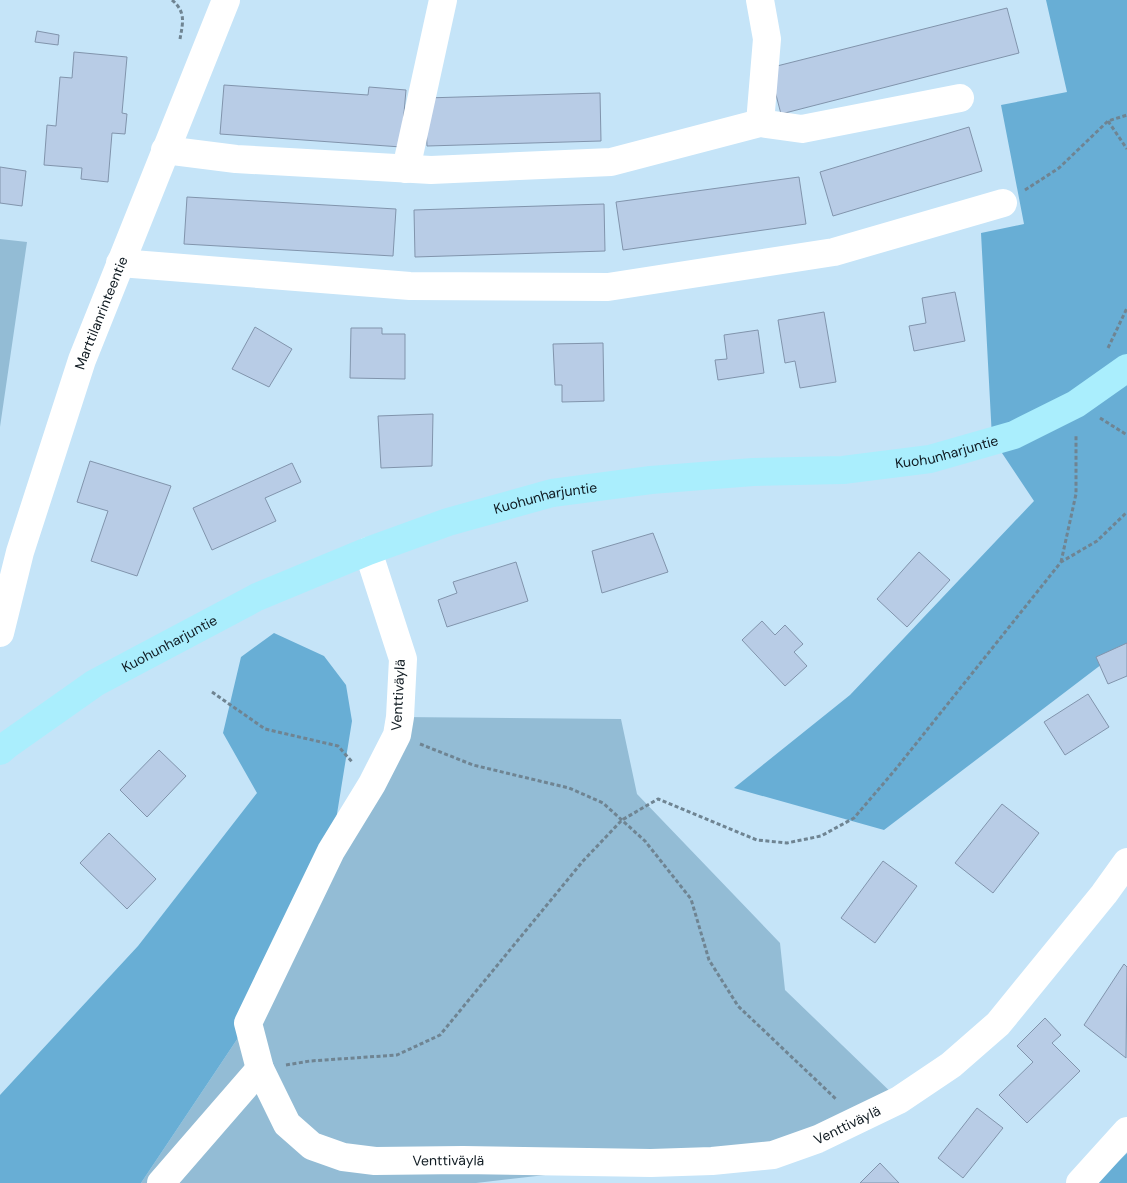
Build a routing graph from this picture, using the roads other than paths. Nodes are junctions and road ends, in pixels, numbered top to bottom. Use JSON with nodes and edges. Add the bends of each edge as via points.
{"nodes":[{"id":1,"x":226,"y":0,"type":"edge"},
{"id":2,"x":444,"y":0,"type":"edge"},
{"id":3,"x":760,"y":0,"type":"edge"},
{"id":4,"x":960,"y":98,"type":"dead end"},
{"id":5,"x":760,"y":123,"type":"junction"},
{"id":6,"x":165,"y":150,"type":"junction"},
{"id":7,"x":406,"y":169,"type":"junction"},
{"id":8,"x":1003,"y":204,"type":"road end"},
{"id":9,"x":120,"y":262,"type":"junction"},
{"id":10,"x":1127,"y":368,"type":"edge"},
{"id":11,"x":368,"y":550,"type":"junction"},
{"id":12,"x":0,"y":633,"type":"edge"},
{"id":13,"x":2,"y":743,"type":"edge"},
{"id":14,"x":1127,"y":862,"type":"edge"},
{"id":15,"x":260,"y":1068,"type":"junction"},
{"id":16,"x":1127,"y":1131,"type":"edge"},
{"id":17,"x":160,"y":1183,"type":"edge"},
{"id":18,"x":1080,"y":1183,"type":"edge"}],
"edges":[{"from":1,"to":6,"type":"street","name":"Marttilanrinteentie"},
{"from":2,"to":7,"type":"street"},
{"from":3,"to":5,"type":"street","via":[[767,39]]},
{"from":4,"to":5,"type":"street","via":[[802,129]]},
{"from":5,"to":7,"type":"street","via":[[611,162]]},
{"from":6,"to":7,"type":"street","via":[[236,159]]},
{"from":6,"to":9,"type":"street","name":"Marttilanrinteentie"},
{"from":8,"to":9,"type":"street","via":[[834,252],[608,287],[410,286]]},
{"from":9,"to":12,"type":"street","name":"Marttilanrinteentie","via":[[79,369],[20,552]]},
{"from":10,"to":11,"type":"main road","name":"Kuohunharjuntie","via":[[1076,404],[1014,435],[930,459],[843,470],[753,472],[651,480],[552,493],[448,522]]},
{"from":11,"to":13,"type":"main road","name":"Kuohunharjuntie","via":[[257,597],[193,630],[95,683]]},
{"from":11,"to":15,"type":"street","name":"Venttiväylä","via":[[402,659],[397,736],[331,851],[248,1023]]},
{"from":14,"to":15,"type":"street","name":"Venttiväylä","via":[[998,1024],[951,1066],[899,1100],[818,1139],[773,1155],[650,1163],[374,1161],[343,1157],[312,1146],[287,1124]]},
{"from":15,"to":17,"type":"street"},
{"from":16,"to":18,"type":"street"}]}
